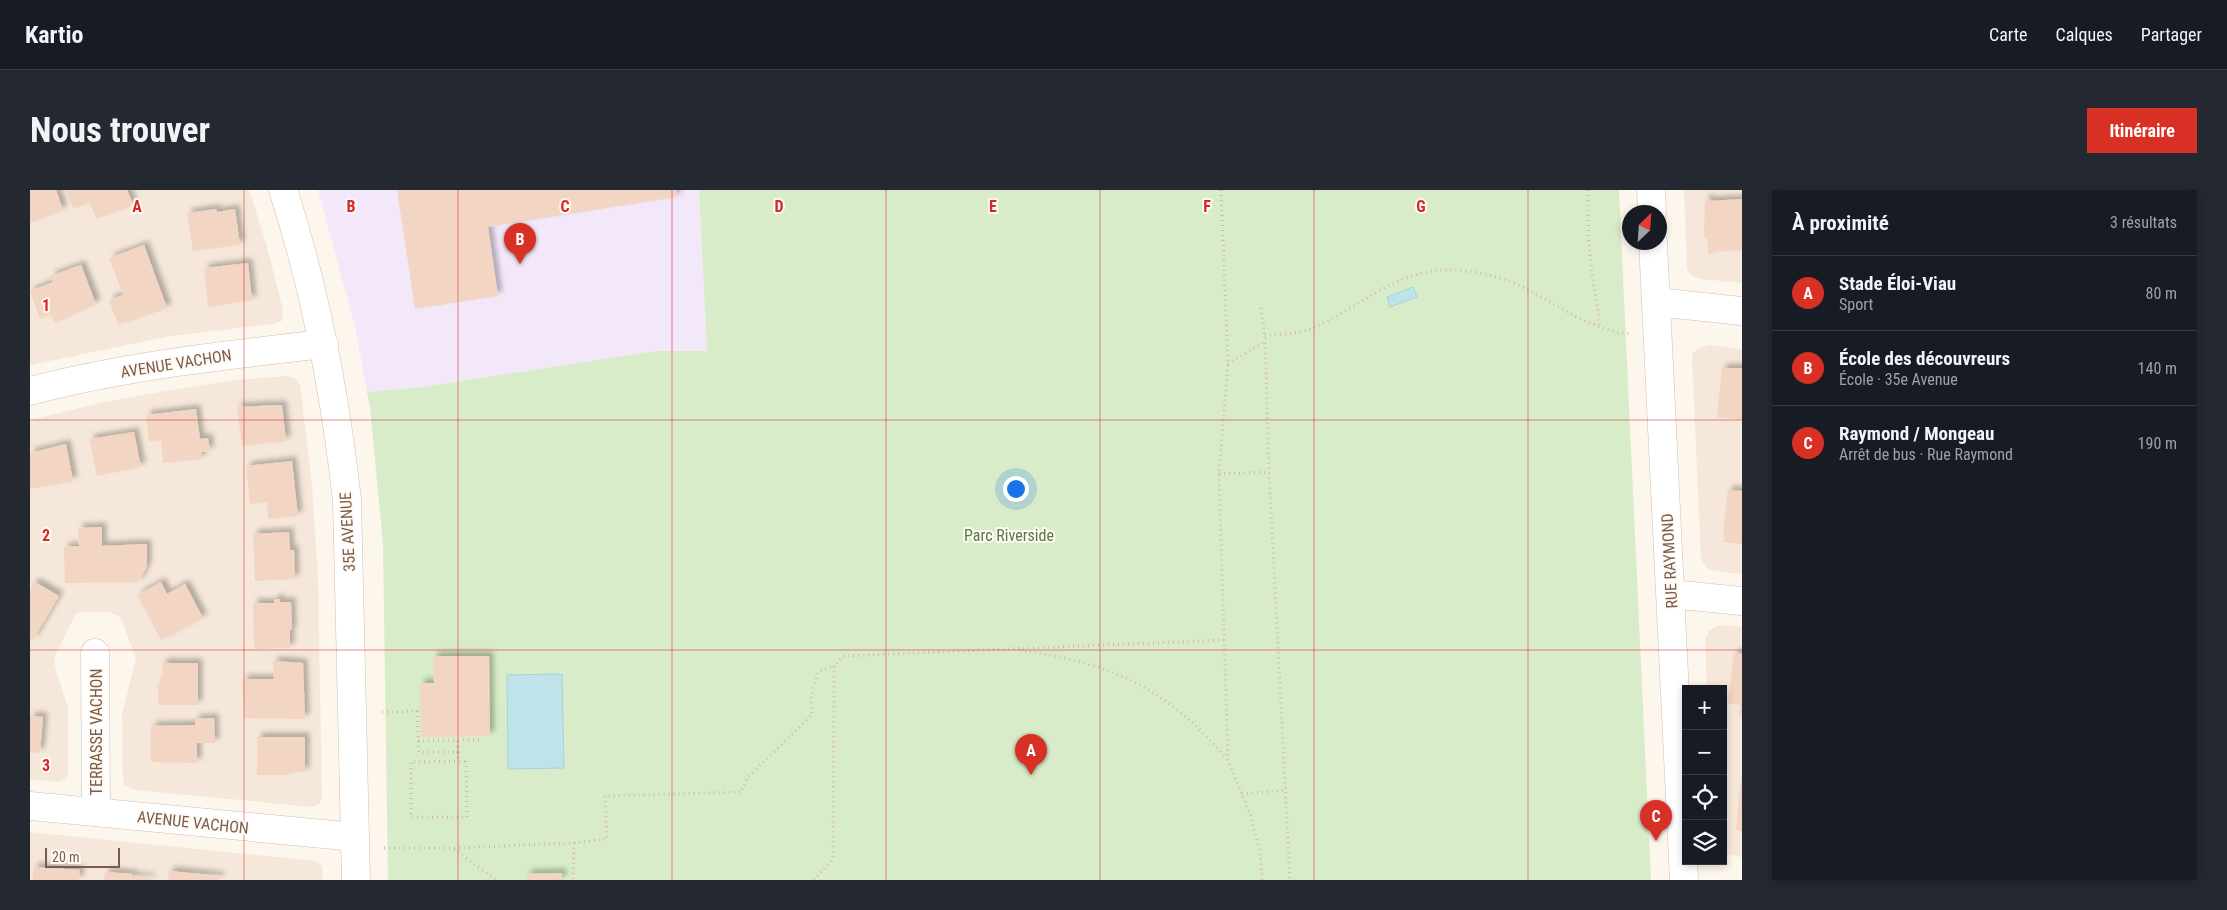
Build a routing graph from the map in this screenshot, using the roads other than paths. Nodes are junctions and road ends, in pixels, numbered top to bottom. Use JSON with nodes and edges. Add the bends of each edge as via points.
{"nodes":[{"id":1,"x":283,"y":190,"type":"edge"},
{"id":2,"x":1651,"y":190,"type":"edge"},
{"id":3,"x":1652,"y":205,"type":"edge"},
{"id":4,"x":1654,"y":250,"type":"edge"},
{"id":5,"x":1656,"y":302,"type":"junction"},
{"id":6,"x":1742,"y":311,"type":"edge"},
{"id":7,"x":324,"y":344,"type":"junction"},
{"id":8,"x":30,"y":392,"type":"edge"},
{"id":9,"x":1671,"y":594,"type":"junction"},
{"id":10,"x":1742,"y":601,"type":"edge"},
{"id":11,"x":95,"y":653,"type":"dead end"},
{"id":12,"x":30,"y":806,"type":"edge"},
{"id":13,"x":96,"y":812,"type":"junction"},
{"id":14,"x":355,"y":837,"type":"junction"},
{"id":15,"x":1691,"y":879,"type":"edge"},
{"id":16,"x":356,"y":880,"type":"edge"}],
"edges":[{"from":1,"to":7,"type":"street","name":"35E AVENUE","via":[[308,272]]},
{"from":2,"to":3,"type":"street"},
{"from":4,"to":5,"type":"street","name":"RUE RAYMOND"},
{"from":5,"to":6,"type":"street"},
{"from":5,"to":9,"type":"street","name":"RUE RAYMOND"},
{"from":7,"to":8,"type":"street","name":"AVENUE VACHON","via":[[192,359],[75,380]]},
{"from":7,"to":14,"type":"street","name":"35E AVENUE","via":[[347,500]]},
{"from":9,"to":10,"type":"street"},
{"from":9,"to":15,"type":"street","name":"RUE RAYMOND"},
{"from":11,"to":13,"type":"street","name":"TERRASSE VACHON"},
{"from":12,"to":13,"type":"street","name":"AVENUE VACHON"},
{"from":13,"to":14,"type":"street","name":"AVENUE VACHON"},
{"from":14,"to":16,"type":"street","name":"35E AVENUE"}]}
